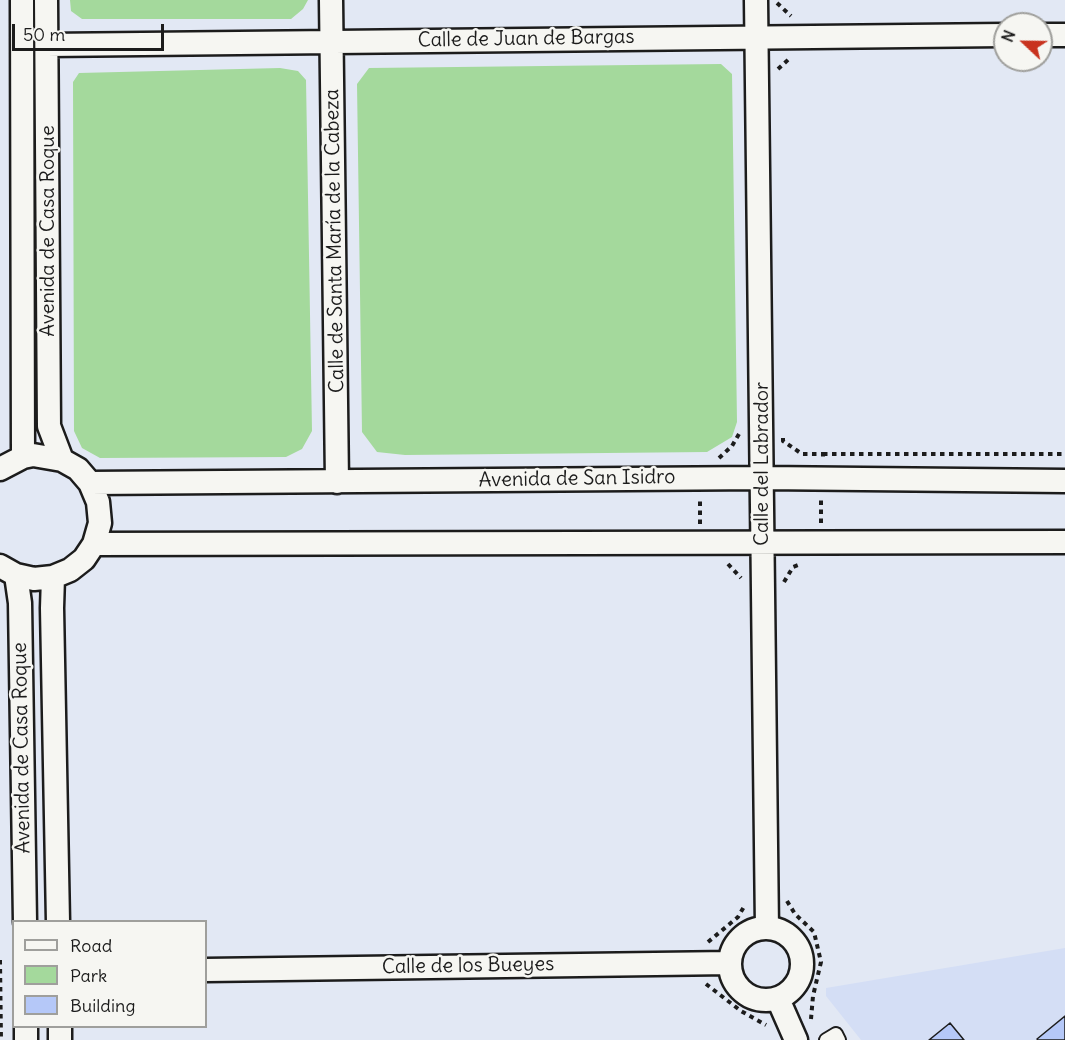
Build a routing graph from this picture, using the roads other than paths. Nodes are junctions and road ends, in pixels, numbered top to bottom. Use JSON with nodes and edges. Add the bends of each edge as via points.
{"nodes":[{"id":1,"x":22,"y":0,"type":"edge"},
{"id":2,"x":46,"y":0,"type":"edge"},
{"id":3,"x":331,"y":0,"type":"edge"},
{"id":4,"x":756,"y":0,"type":"edge"},
{"id":5,"x":993,"y":35,"type":"edge"},
{"id":6,"x":757,"y":37,"type":"junction"},
{"id":7,"x":332,"y":41,"type":"junction"},
{"id":8,"x":47,"y":45,"type":"junction"},
{"id":9,"x":23,"y":457,"type":"junction"},
{"id":10,"x":62,"y":460,"type":"junction"},
{"id":11,"x":0,"y":469,"type":"edge"},
{"id":12,"x":763,"y":478,"type":"junction"},
{"id":13,"x":1065,"y":481,"type":"edge"},
{"id":14,"x":337,"y":482,"type":"junction"},
{"id":15,"x":90,"y":483,"type":"junction"},
{"id":16,"x":763,"y":542,"type":"junction"},
{"id":17,"x":1065,"y":542,"type":"edge"},
{"id":18,"x":94,"y":544,"type":"junction"},
{"id":19,"x":8,"y":570,"type":"edge"},
{"id":20,"x":53,"y":577,"type":"junction"},
{"id":21,"x":25,"y":920,"type":"edge"},
{"id":22,"x":58,"y":920,"type":"edge"},
{"id":23,"x":767,"y":928,"type":"junction"},
{"id":24,"x":730,"y":963,"type":"junction"},
{"id":25,"x":207,"y":970,"type":"edge"},
{"id":26,"x":778,"y":999,"type":"junction"},
{"id":27,"x":805,"y":1032,"type":"edge"},
{"id":28,"x":826,"y":1040,"type":"edge"},
{"id":29,"x":839,"y":1040,"type":"edge"}],
"edges":[{"from":1,"to":9,"type":"street","name":"Avenida de Casa Roque"},
{"from":2,"to":8,"type":"street","name":"Avenida de Casa Roque"},
{"from":3,"to":7,"type":"street","name":"Calle de Santa María de la Cabeza"},
{"from":4,"to":6,"type":"street","name":"Calle del Labrador"},
{"from":5,"to":6,"type":"street","name":"Calle de Juan de Bargas"},
{"from":6,"to":7,"type":"street","name":"Calle de Juan de Bargas"},
{"from":6,"to":12,"type":"street","name":"Calle del Labrador"},
{"from":7,"to":8,"type":"street","name":"Calle de Juan de Bargas"},
{"from":7,"to":14,"type":"street","name":"Calle de Santa María de la Cabeza"},
{"from":8,"to":10,"type":"street","name":"Avenida de Casa Roque","via":[[49,426]]},
{"from":9,"to":10,"type":"street","via":[[43,455]]},
{"from":9,"to":11,"type":"street"},
{"from":10,"to":15,"type":"street","via":[[78,469]]},
{"from":12,"to":13,"type":"street","name":"Avenida de San Isidro"},
{"from":12,"to":14,"type":"street","name":"Avenida de San Isidro"},
{"from":12,"to":16,"type":"street","name":"Calle del Labrador"},
{"from":14,"to":15,"type":"street","name":"Avenida de San Isidro"},
{"from":15,"to":18,"type":"street","via":[[98,502],[100,524]]},
{"from":16,"to":17,"type":"street"},
{"from":16,"to":18,"type":"street"},
{"from":16,"to":23,"type":"street","name":"Calle del Labrador"},
{"from":18,"to":20,"type":"street","via":[[84,559]]},
{"from":19,"to":20,"type":"street","via":[[34,579]]},
{"from":19,"to":21,"type":"street","name":"Avenida de Casa Roque","via":[[20,603]]},
{"from":20,"to":22,"type":"street","name":"Avenida de Casa Roque"},
{"from":23,"to":24,"type":"street","via":[[753,930],[741,938]]},
{"from":23,"to":26,"type":"street","via":[[793,939],[800,951],[799,980]]},
{"from":24,"to":25,"type":"street","name":"Calle de los Bueyes"},
{"from":24,"to":26,"type":"street","via":[[732,977],[745,993],[764,1000]]},
{"from":26,"to":27,"type":"street"},
{"from":28,"to":29,"type":"lane","via":[[836,1034]]}]}
